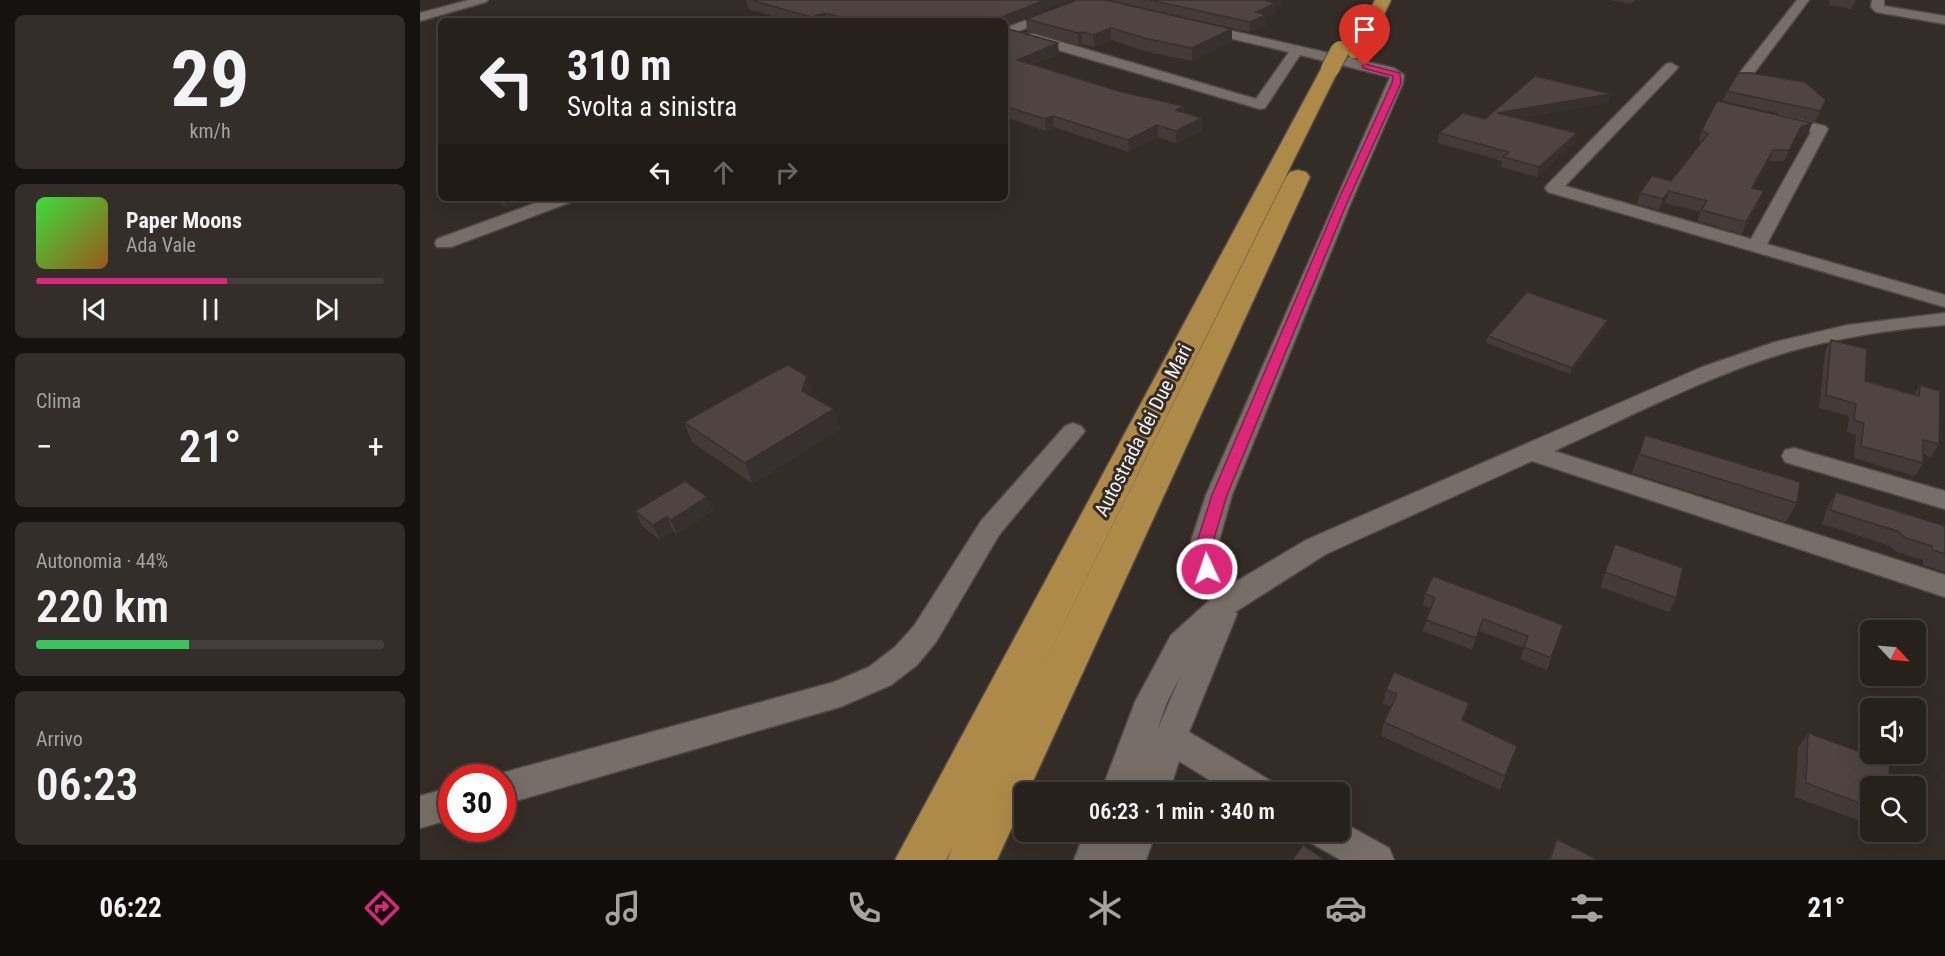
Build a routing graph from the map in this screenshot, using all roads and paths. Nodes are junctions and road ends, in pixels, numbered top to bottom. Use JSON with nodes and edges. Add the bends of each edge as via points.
{"nodes":[{"id":1,"x":482,"y":0,"type":"edge"},
{"id":2,"x":1366,"y":0,"type":"edge"},
{"id":3,"x":1383,"y":0,"type":"edge"},
{"id":4,"x":1803,"y":0,"type":"edge"},
{"id":5,"x":1878,"y":0,"type":"edge"},
{"id":6,"x":1058,"y":12,"type":"edge"},
{"id":7,"x":420,"y":17,"type":"edge"},
{"id":8,"x":1945,"y":20,"type":"edge"},
{"id":9,"x":1181,"y":22,"type":"edge"},
{"id":10,"x":1008,"y":30,"type":"edge"},
{"id":11,"x":1008,"y":32,"type":"edge"},
{"id":12,"x":1296,"y":51,"type":"junction"},
{"id":13,"x":1344,"y":61,"type":"junction"},
{"id":14,"x":1671,"y":67,"type":"dead end"},
{"id":15,"x":1743,"y":78,"type":"edge"},
{"id":16,"x":1762,"y":116,"type":"edge"},
{"id":17,"x":557,"y":201,"type":"edge"},
{"id":18,"x":444,"y":243,"type":"dead end"},
{"id":19,"x":1756,"y":247,"type":"junction"},
{"id":20,"x":1945,"y":301,"type":"edge"},
{"id":21,"x":1945,"y":319,"type":"edge"},
{"id":22,"x":1073,"y":431,"type":"dead end"},
{"id":23,"x":1531,"y":452,"type":"junction"},
{"id":24,"x":1794,"y":456,"type":"dead end"},
{"id":25,"x":1945,"y":500,"type":"edge"},
{"id":26,"x":1945,"y":586,"type":"edge"},
{"id":27,"x":1227,"y":601,"type":"junction"},
{"id":28,"x":1170,"y":738,"type":"junction"},
{"id":29,"x":1122,"y":782,"type":"edge"},
{"id":30,"x":1155,"y":782,"type":"edge"},
{"id":31,"x":1243,"y":782,"type":"edge"},
{"id":32,"x":516,"y":785,"type":"edge"},
{"id":33,"x":438,"y":808,"type":"edge"},
{"id":34,"x":420,"y":812,"type":"edge"},
{"id":35,"x":1099,"y":842,"type":"edge"},
{"id":36,"x":1134,"y":842,"type":"edge"},
{"id":37,"x":1344,"y":842,"type":"edge"},
{"id":38,"x":920,"y":860,"type":"edge"},
{"id":39,"x":972,"y":860,"type":"edge"},
{"id":40,"x":1092,"y":860,"type":"edge"},
{"id":41,"x":1128,"y":860,"type":"edge"},
{"id":42,"x":1376,"y":860,"type":"edge"}],
"edges":[{"from":1,"to":7,"type":"street"},
{"from":2,"to":13,"type":"highway","name":"Autostrada dei Due Mari"},
{"from":3,"to":13,"type":"highway","name":"Autostrada dei Due Mari"},
{"from":4,"to":15,"type":"street"},
{"from":5,"to":8,"type":"street","via":[[1880,9]]},
{"from":6,"to":10,"type":"street"},
{"from":9,"to":12,"type":"street"},
{"from":11,"to":12,"type":"street","via":[[1260,105]]},
{"from":12,"to":27,"type":"street","via":[[1389,71],[1397,75],[1396,83],[1219,495],[1205,542],[1207,569]]},
{"from":13,"to":38,"type":"highway","name":"Autostrada dei Due Mari"},
{"from":13,"to":39,"type":"highway","name":"Autostrada dei Due Mari"},
{"from":14,"to":19,"type":"street","via":[[1554,188]]},
{"from":16,"to":19,"type":"street","via":[[1820,129]]},
{"from":17,"to":18,"type":"street"},
{"from":19,"to":20,"type":"street"},
{"from":21,"to":23,"type":"street","via":[[1848,331],[1783,346],[1710,372]]},
{"from":22,"to":32,"type":"street","via":[[990,528],[925,634],[906,656],[880,676],[840,694]]},
{"from":23,"to":26,"type":"street"},
{"from":23,"to":27,"type":"street","via":[[1316,547]]},
{"from":24,"to":25,"type":"street"},
{"from":27,"to":28,"type":"street"},
{"from":27,"to":29,"type":"street","via":[[1182,645],[1151,702]]},
{"from":28,"to":30,"type":"street"},
{"from":28,"to":31,"type":"street"},
{"from":33,"to":34,"type":"street"},
{"from":35,"to":40,"type":"street"},
{"from":36,"to":41,"type":"street"},
{"from":37,"to":42,"type":"street"}]}
